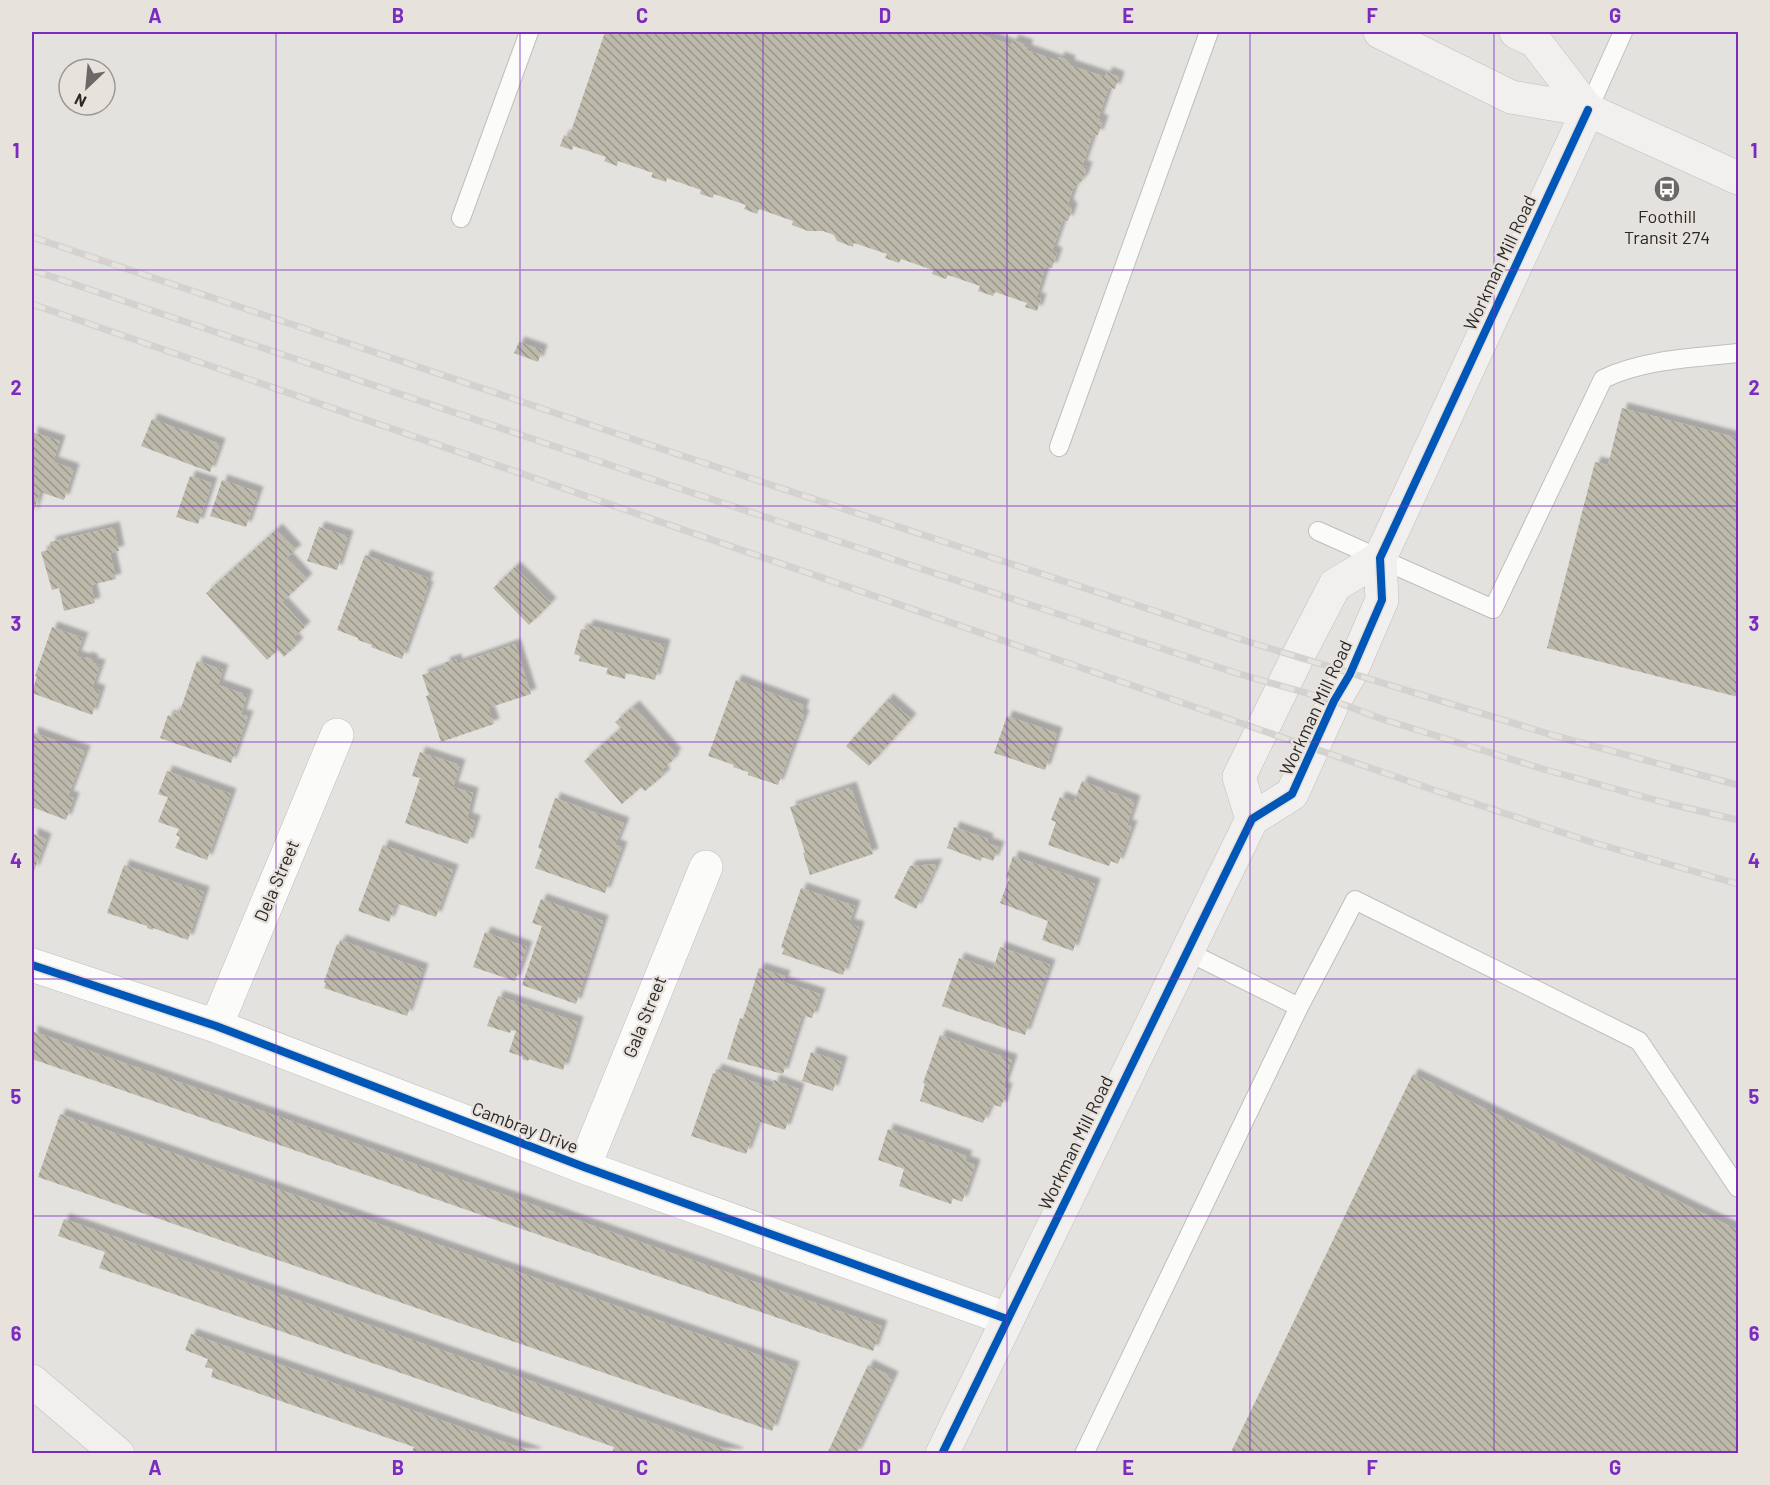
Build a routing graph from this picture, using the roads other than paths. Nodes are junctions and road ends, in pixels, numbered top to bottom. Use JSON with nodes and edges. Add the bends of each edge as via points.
{"nodes":[{"id":1,"x":529,"y":32,"type":"edge"},
{"id":2,"x":1209,"y":32,"type":"edge"},
{"id":3,"x":1380,"y":32,"type":"edge"},
{"id":4,"x":1516,"y":32,"type":"edge"},
{"id":5,"x":1623,"y":32,"type":"edge"},
{"id":6,"x":1588,"y":110,"type":"junction"},
{"id":7,"x":1738,"y":178,"type":"edge"},
{"id":8,"x":461,"y":218,"type":"dead end"},
{"id":9,"x":1738,"y":353,"type":"edge"},
{"id":10,"x":1059,"y":447,"type":"dead end"},
{"id":11,"x":1318,"y":531,"type":"dead end"},
{"id":12,"x":1380,"y":558,"type":"junction"},
{"id":13,"x":337,"y":735,"type":"dead end"},
{"id":14,"x":1252,"y":819,"type":"junction"},
{"id":15,"x":706,"y":867,"type":"dead end"},
{"id":16,"x":1186,"y":951,"type":"junction"},
{"id":17,"x":32,"y":965,"type":"edge"},
{"id":18,"x":1299,"y":1007,"type":"junction"},
{"id":19,"x":216,"y":1026,"type":"junction"},
{"id":20,"x":584,"y":1167,"type":"junction"},
{"id":21,"x":1738,"y":1188,"type":"edge"},
{"id":22,"x":1007,"y":1319,"type":"junction"},
{"id":23,"x":32,"y":1381,"type":"edge"},
{"id":24,"x":118,"y":1454,"type":"edge"},
{"id":25,"x":942,"y":1454,"type":"edge"},
{"id":26,"x":1084,"y":1454,"type":"edge"}],
"edges":[{"from":1,"to":8,"type":"lane"},
{"from":2,"to":10,"type":"lane"},
{"from":3,"to":6,"type":"street","via":[[1511,97]]},
{"from":4,"to":6,"type":"street","via":[[1535,41]]},
{"from":5,"to":6,"type":"lane"},
{"from":6,"to":7,"type":"street"},
{"from":6,"to":12,"type":"street","name":"Workman Mill Road"},
{"from":9,"to":12,"type":"lane","via":[[1684,358],[1622,370],[1603,379],[1493,609]]},
{"from":11,"to":12,"type":"lane"},
{"from":12,"to":14,"type":"street","name":"Workman Mill Road","via":[[1382,600],[1301,776],[1292,794]]},
{"from":12,"to":14,"type":"street","name":"Workman Mill Road","via":[[1335,585],[1297,657],[1239,777]]},
{"from":13,"to":19,"type":"street","name":"Dela Street"},
{"from":14,"to":16,"type":"street","name":"Workman Mill Road"},
{"from":15,"to":20,"type":"street","name":"Gala Street"},
{"from":16,"to":18,"type":"lane"},
{"from":16,"to":22,"type":"street","name":"Workman Mill Road"},
{"from":17,"to":19,"type":"street","name":"Cambray Drive"},
{"from":18,"to":21,"type":"lane","via":[[1356,900],[1639,1041]]},
{"from":18,"to":26,"type":"lane"},
{"from":19,"to":20,"type":"street","name":"Cambray Drive"},
{"from":20,"to":22,"type":"street","name":"Cambray Drive"},
{"from":22,"to":25,"type":"street","name":"Workman Mill Road"},
{"from":23,"to":24,"type":"street"}]}
